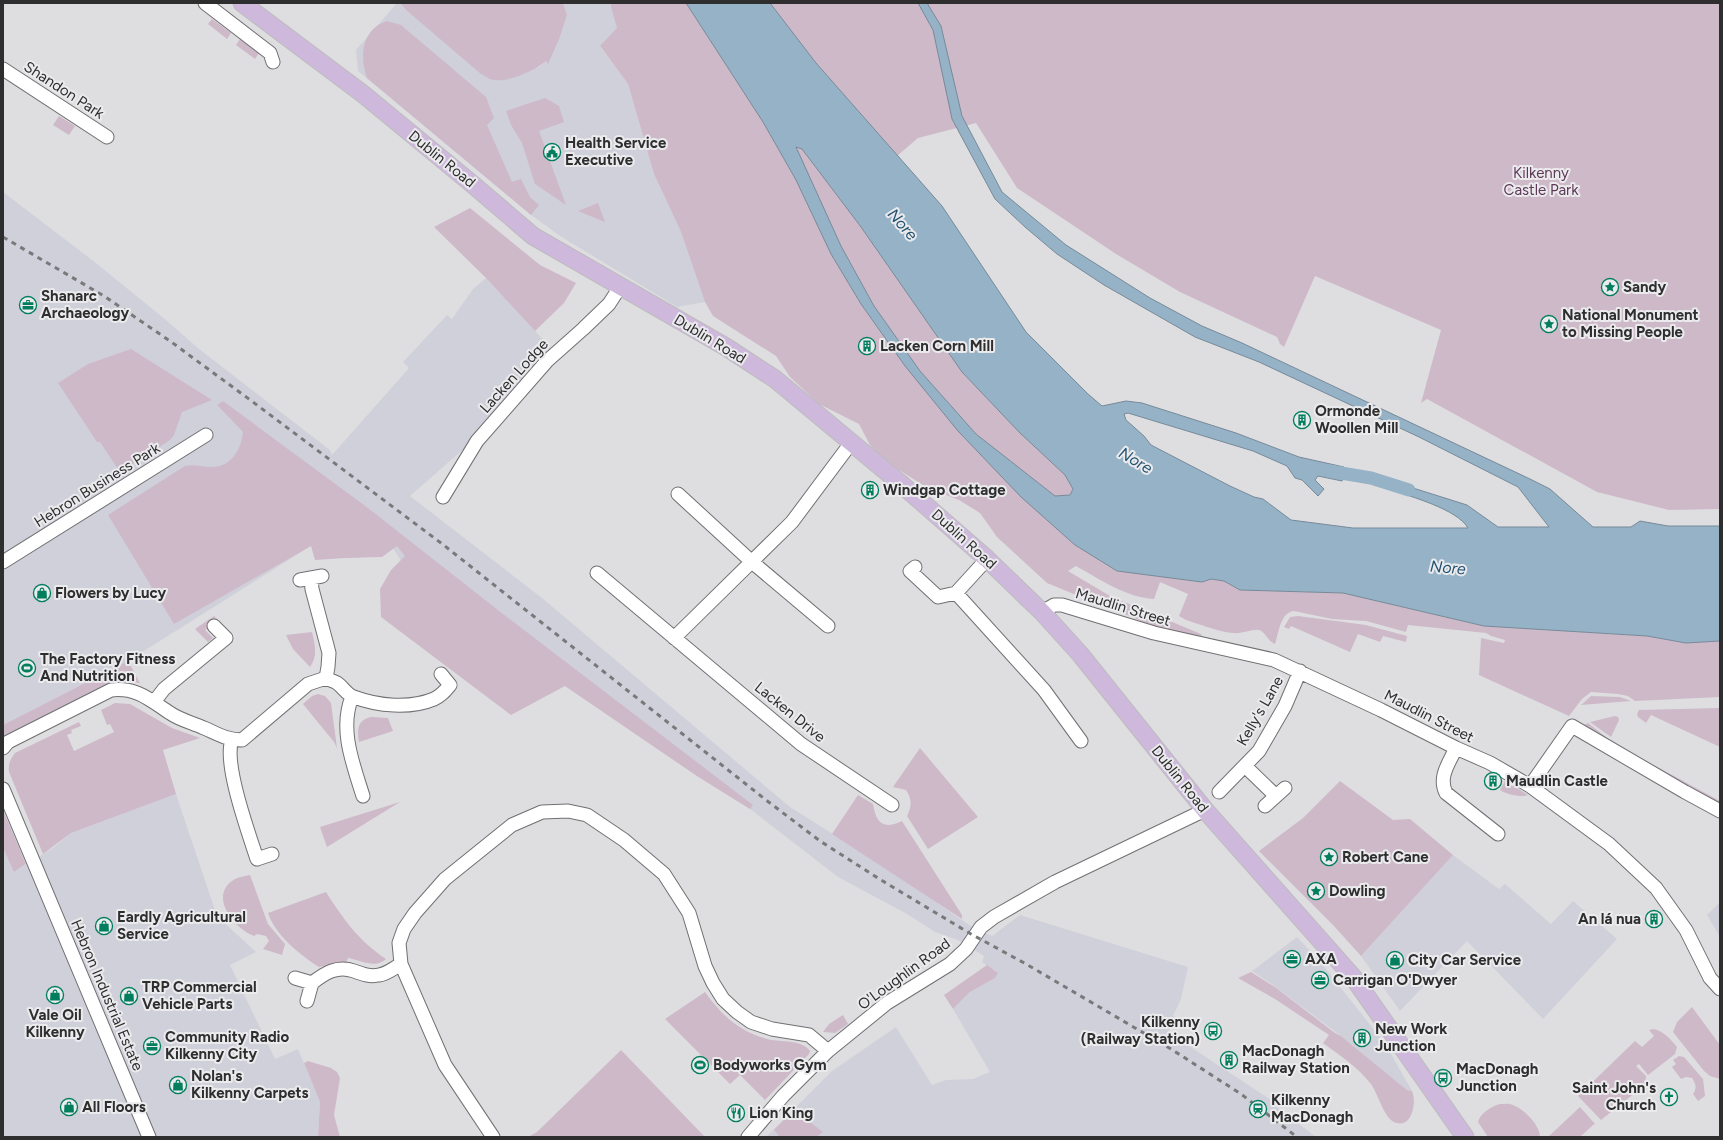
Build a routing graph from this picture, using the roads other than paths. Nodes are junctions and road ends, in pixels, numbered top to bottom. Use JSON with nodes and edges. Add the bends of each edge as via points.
{"nodes":[{"id":1,"x":205,"y":3,"type":"edge"},
{"id":2,"x":242,"y":3,"type":"edge"},
{"id":3,"x":273,"y":62,"type":"dead end"},
{"id":4,"x":3,"y":69,"type":"edge"},
{"id":5,"x":107,"y":137,"type":"dead end"},
{"id":6,"x":620,"y":287,"type":"junction"},
{"id":7,"x":206,"y":435,"type":"dead end"},
{"id":8,"x":851,"y":443,"type":"junction"},
{"id":9,"x":678,"y":494,"type":"dead end"},
{"id":10,"x":443,"y":497,"type":"dead end"},
{"id":11,"x":987,"y":559,"type":"junction"},
{"id":12,"x":3,"y":562,"type":"edge"},
{"id":13,"x":752,"y":562,"type":"junction"},
{"id":14,"x":915,"y":567,"type":"dead end"},
{"id":15,"x":597,"y":573,"type":"dead end"},
{"id":16,"x":311,"y":578,"type":"dead end"},
{"id":17,"x":956,"y":593,"type":"junction"},
{"id":18,"x":1042,"y":612,"type":"junction"},
{"id":19,"x":214,"y":626,"type":"dead end"},
{"id":20,"x":828,"y":626,"type":"dead end"},
{"id":21,"x":674,"y":638,"type":"junction"},
{"id":22,"x":1300,"y":671,"type":"junction"},
{"id":23,"x":441,"y":674,"type":"dead end"},
{"id":24,"x":326,"y":678,"type":"junction"},
{"id":25,"x":352,"y":697,"type":"junction"},
{"id":26,"x":154,"y":702,"type":"junction"},
{"id":27,"x":232,"y":740,"type":"junction"},
{"id":28,"x":1081,"y":742,"type":"dead end"},
{"id":29,"x":3,"y":748,"type":"edge"},
{"id":30,"x":1456,"y":748,"type":"junction"},
{"id":31,"x":1245,"y":766,"type":"junction"},
{"id":32,"x":1530,"y":786,"type":"junction"},
{"id":33,"x":3,"y":789,"type":"edge"},
{"id":34,"x":1219,"y":792,"type":"dead end"},
{"id":35,"x":363,"y":796,"type":"dead end"},
{"id":36,"x":892,"y":805,"type":"dead end"},
{"id":37,"x":1265,"y":806,"type":"dead end"},
{"id":38,"x":1205,"y":810,"type":"junction"},
{"id":39,"x":1720,"y":810,"type":"edge"},
{"id":40,"x":1498,"y":834,"type":"dead end"},
{"id":41,"x":272,"y":854,"type":"dead end"},
{"id":42,"x":401,"y":964,"type":"junction"},
{"id":43,"x":295,"y":978,"type":"dead end"},
{"id":44,"x":312,"y":983,"type":"junction"},
{"id":45,"x":1720,"y":989,"type":"edge"},
{"id":46,"x":307,"y":1001,"type":"dead end"},
{"id":47,"x":828,"y":1051,"type":"junction"},
{"id":48,"x":149,"y":1137,"type":"edge"},
{"id":49,"x":492,"y":1137,"type":"edge"},
{"id":50,"x":748,"y":1137,"type":"edge"},
{"id":51,"x":1465,"y":1137,"type":"edge"}],
"edges":[{"from":1,"to":3,"type":"street","via":[[270,53]]},
{"from":2,"to":6,"type":"main road","name":"Dublin Road","via":[[363,94],[533,236]]},
{"from":4,"to":5,"type":"street","name":"Shandon Park"},
{"from":6,"to":8,"type":"main road","name":"Dublin Road","via":[[726,347],[774,379]]},
{"from":6,"to":10,"type":"street","name":"Lacken Lodge","via":[[609,304],[547,361],[477,441]]},
{"from":7,"to":12,"type":"street","name":"Hebron Business Park"},
{"from":8,"to":11,"type":"main road","name":"Dublin Road"},
{"from":8,"to":13,"type":"street","via":[[792,522]]},
{"from":9,"to":13,"type":"street"},
{"from":11,"to":17,"type":"street"},
{"from":11,"to":18,"type":"main road","name":"Dublin Road"},
{"from":13,"to":20,"type":"street"},
{"from":13,"to":21,"type":"street"},
{"from":14,"to":17,"type":"street","via":[[910,571],[938,596]]},
{"from":15,"to":21,"type":"street","name":"Lacken Drive"},
{"from":16,"to":24,"type":"street","via":[[329,653]]},
{"from":17,"to":28,"type":"street","via":[[1044,690]]},
{"from":18,"to":22,"type":"street","name":"Maudlin Street","via":[[1054,605],[1062,605],[1161,635],[1274,660]]},
{"from":18,"to":38,"type":"main road","name":"Dublin Road","via":[[1080,654]]},
{"from":19,"to":26,"type":"street","via":[[226,638],[164,689]]},
{"from":21,"to":36,"type":"street","name":"Lacken Drive","via":[[801,744]]},
{"from":22,"to":30,"type":"street","name":"Maudlin Street"},
{"from":22,"to":31,"type":"street","name":"Kelly's Lane","via":[[1285,706],[1258,751]]},
{"from":23,"to":25,"type":"street","via":[[450,685],[434,699],[416,704],[393,705]]},
{"from":24,"to":25,"type":"street","via":[[338,683]]},
{"from":24,"to":27,"type":"street","via":[[308,684],[242,740]]},
{"from":25,"to":35,"type":"street","via":[[347,708],[346,724],[350,750]]},
{"from":26,"to":27,"type":"street","via":[[171,714]]},
{"from":26,"to":29,"type":"street","via":[[134,691],[111,690],[8,742]]},
{"from":27,"to":41,"type":"street","via":[[229,747],[231,772],[257,859]]},
{"from":30,"to":32,"type":"street","name":"Maudlin Street","via":[[1490,763]]},
{"from":30,"to":40,"type":"street","via":[[1442,776],[1442,785],[1446,793]]},
{"from":31,"to":34,"type":"street","name":"Kelly's Lane"},
{"from":31,"to":37,"type":"street","name":"Kelly's Lane","via":[[1281,792]]},
{"from":32,"to":39,"type":"street","via":[[1572,726]]},
{"from":32,"to":45,"type":"street","name":"Maudlin Street","via":[[1609,844],[1656,888],[1686,930],[1710,978]]},
{"from":33,"to":48,"type":"street","name":"Hebron Industrial Estate"},
{"from":38,"to":47,"type":"street","name":"O'Loughlin Road","via":[[1055,882],[994,917],[981,927],[966,949],[950,964],[888,1002]]},
{"from":38,"to":51,"type":"main road","name":"Dublin Road","via":[[1354,977]]},
{"from":42,"to":44,"type":"street","via":[[380,975],[341,968],[324,974]]},
{"from":42,"to":47,"type":"street","via":[[399,943],[404,929],[446,879],[512,825],[542,812],[568,811],[587,815],[624,840],[664,874],[689,913],[705,966],[713,983],[723,999],[737,1012],[751,1022],[772,1029],[809,1035]]},
{"from":42,"to":49,"type":"street","via":[[445,1065]]},
{"from":43,"to":44,"type":"street"},
{"from":44,"to":46,"type":"street"},
{"from":47,"to":50,"type":"street","name":"O'Loughlin Road","via":[[782,1096]]}]}
